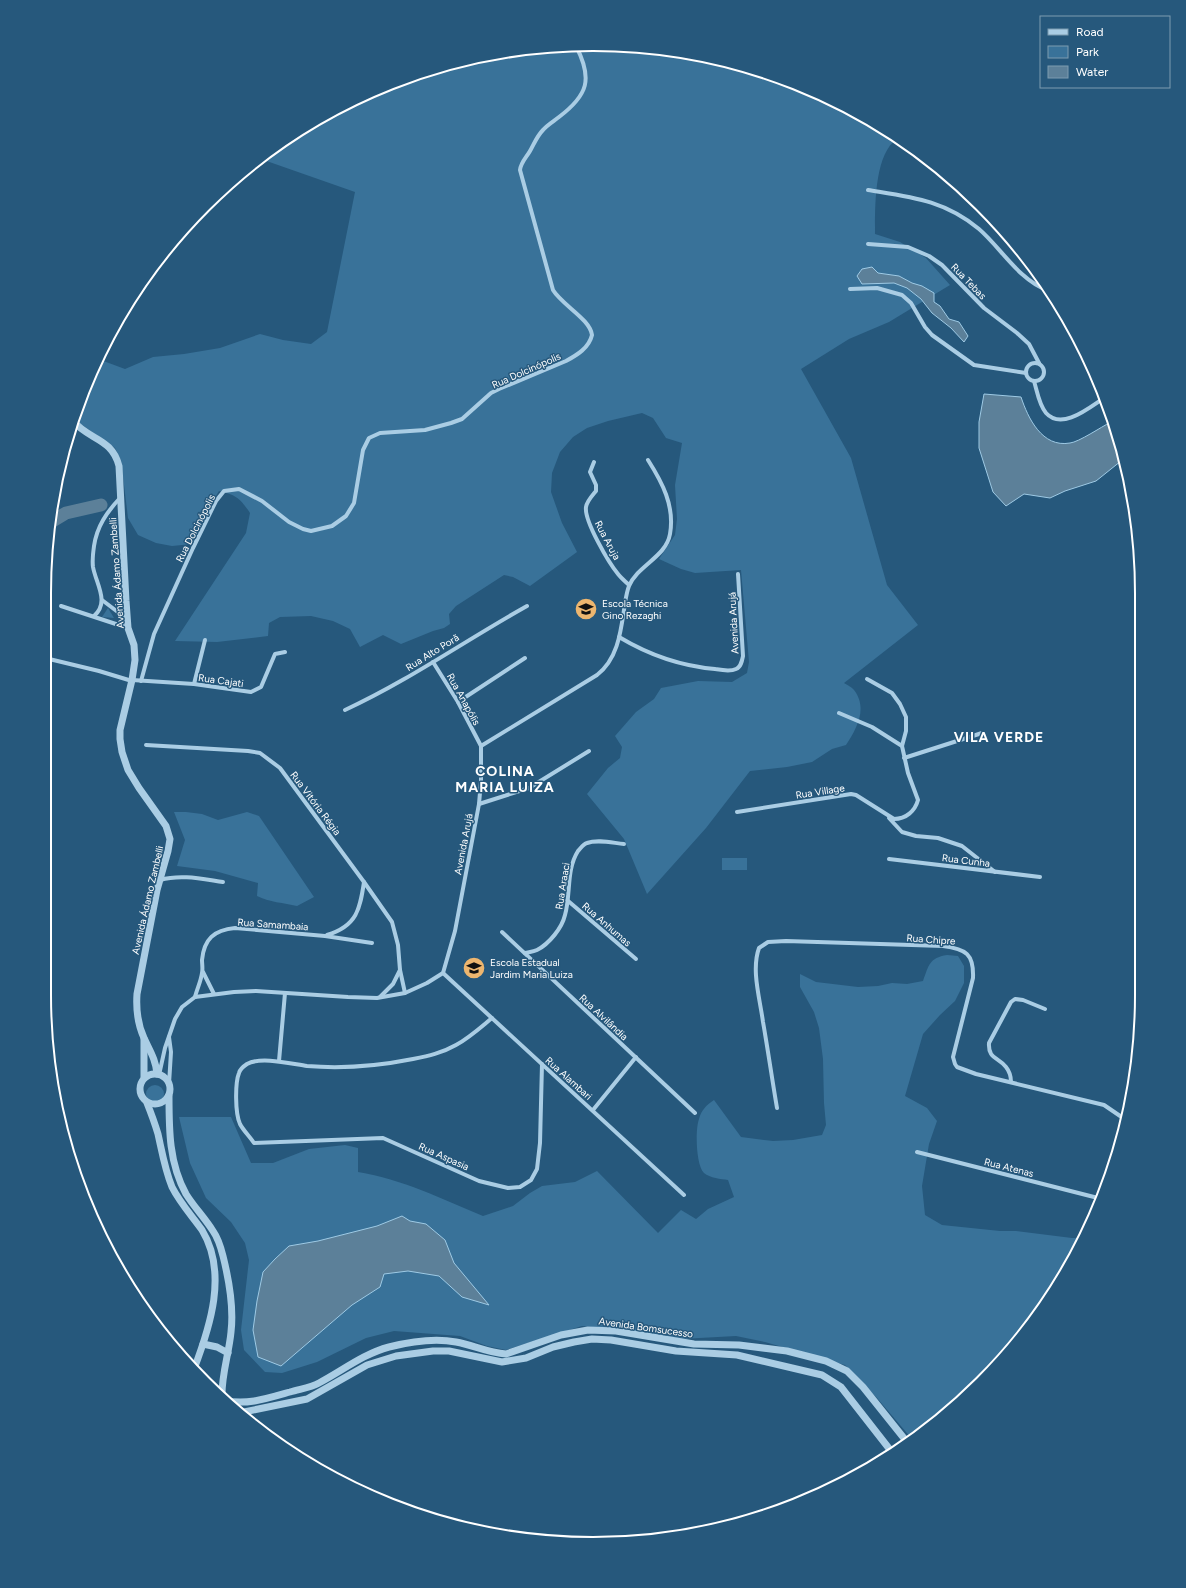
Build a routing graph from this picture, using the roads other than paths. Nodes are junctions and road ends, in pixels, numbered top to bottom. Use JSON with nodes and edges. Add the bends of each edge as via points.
{"nodes":[{"id":1,"x":579,"y":51,"type":"edge"},
{"id":2,"x":868,"y":190,"type":"dead end"},
{"id":3,"x":868,"y":244,"type":"dead end"},
{"id":4,"x":1041,"y":288,"type":"edge"},
{"id":5,"x":850,"y":289,"type":"dead end"},
{"id":6,"x":1039,"y":363,"type":"junction"},
{"id":7,"x":1026,"y":373,"type":"junction"},
{"id":8,"x":1034,"y":381,"type":"junction"},
{"id":9,"x":1099,"y":401,"type":"edge"},
{"id":10,"x":78,"y":425,"type":"edge"},
{"id":11,"x":648,"y":460,"type":"dead end"},
{"id":12,"x":594,"y":462,"type":"dead end"},
{"id":13,"x":121,"y":497,"type":"junction"},
{"id":14,"x":738,"y":574,"type":"dead end"},
{"id":15,"x":629,"y":585,"type":"junction"},
{"id":16,"x":102,"y":600,"type":"junction"},
{"id":17,"x":61,"y":606,"type":"dead end"},
{"id":18,"x":527,"y":606,"type":"dead end"},
{"id":19,"x":94,"y":616,"type":"junction"},
{"id":20,"x":128,"y":619,"type":"junction"},
{"id":21,"x":128,"y":628,"type":"junction"},
{"id":22,"x":619,"y":637,"type":"junction"},
{"id":23,"x":205,"y":640,"type":"dead end"},
{"id":24,"x":285,"y":652,"type":"dead end"},
{"id":25,"x":525,"y":658,"type":"dead end"},
{"id":26,"x":51,"y":659,"type":"edge"},
{"id":27,"x":433,"y":662,"type":"junction"},
{"id":28,"x":867,"y":679,"type":"dead end"},
{"id":29,"x":132,"y":681,"type":"junction"},
{"id":30,"x":141,"y":681,"type":"junction"},
{"id":31,"x":194,"y":684,"type":"junction"},
{"id":32,"x":458,"y":702,"type":"junction"},
{"id":33,"x":345,"y":710,"type":"dead end"},
{"id":34,"x":839,"y":713,"type":"dead end"},
{"id":35,"x":982,"y":733,"type":"dead end"},
{"id":36,"x":146,"y":745,"type":"dead end"},
{"id":37,"x":481,"y":746,"type":"junction"},
{"id":38,"x":902,"y":746,"type":"junction"},
{"id":39,"x":589,"y":751,"type":"dead end"},
{"id":40,"x":904,"y":758,"type":"junction"},
{"id":41,"x":479,"y":804,"type":"junction"},
{"id":42,"x":737,"y":812,"type":"dead end"},
{"id":43,"x":888,"y":817,"type":"junction"},
{"id":44,"x":624,"y":844,"type":"dead end"},
{"id":45,"x":889,"y":859,"type":"dead end"},
{"id":46,"x":996,"y":872,"type":"junction"},
{"id":47,"x":1040,"y":877,"type":"dead end"},
{"id":48,"x":160,"y":880,"type":"junction"},
{"id":49,"x":224,"y":882,"type":"dead end"},
{"id":50,"x":364,"y":882,"type":"junction"},
{"id":51,"x":567,"y":900,"type":"junction"},
{"id":52,"x":502,"y":932,"type":"dead end"},
{"id":53,"x":325,"y":936,"type":"junction"},
{"id":54,"x":372,"y":943,"type":"dead end"},
{"id":55,"x":525,"y":953,"type":"junction"},
{"id":56,"x":636,"y":959,"type":"dead end"},
{"id":57,"x":400,"y":970,"type":"junction"},
{"id":58,"x":203,"y":972,"type":"junction"},
{"id":59,"x":443,"y":973,"type":"junction"},
{"id":60,"x":285,"y":993,"type":"junction"},
{"id":61,"x":405,"y":993,"type":"junction"},
{"id":62,"x":214,"y":994,"type":"junction"},
{"id":63,"x":195,"y":997,"type":"junction"},
{"id":64,"x":379,"y":997,"type":"junction"},
{"id":65,"x":1045,"y":1009,"type":"dead end"},
{"id":66,"x":492,"y":1018,"type":"junction"},
{"id":67,"x":169,"y":1034,"type":"junction"},
{"id":68,"x":143,"y":1037,"type":"junction"},
{"id":69,"x":636,"y":1057,"type":"junction"},
{"id":70,"x":279,"y":1061,"type":"junction"},
{"id":71,"x":542,"y":1064,"type":"junction"},
{"id":72,"x":158,"y":1074,"type":"junction"},
{"id":73,"x":144,"y":1078,"type":"junction"},
{"id":74,"x":1011,"y":1082,"type":"junction"},
{"id":75,"x":169,"y":1084,"type":"junction"},
{"id":76,"x":169,"y":1096,"type":"junction"},
{"id":77,"x":147,"y":1103,"type":"junction"},
{"id":78,"x":777,"y":1108,"type":"dead end"},
{"id":79,"x":593,"y":1110,"type":"junction"},
{"id":80,"x":695,"y":1113,"type":"dead end"},
{"id":81,"x":1121,"y":1117,"type":"edge"},
{"id":82,"x":917,"y":1152,"type":"dead end"},
{"id":83,"x":684,"y":1195,"type":"dead end"},
{"id":84,"x":1096,"y":1197,"type":"edge"},
{"id":85,"x":204,"y":1344,"type":"junction"},
{"id":86,"x":228,"y":1353,"type":"junction"},
{"id":87,"x":196,"y":1363,"type":"edge"},
{"id":88,"x":223,"y":1390,"type":"edge"},
{"id":89,"x":237,"y":1403,"type":"edge"},
{"id":90,"x":260,"y":1409,"type":"junction"},
{"id":91,"x":247,"y":1411,"type":"edge"},
{"id":92,"x":250,"y":1414,"type":"edge"},
{"id":93,"x":905,"y":1438,"type":"edge"},
{"id":94,"x":889,"y":1449,"type":"edge"}],
"edges":[{"from":1,"to":30,"type":"street","name":"Rua Dolcinópolis","via":[[586,79],[585,87],[571,107],[543,130],[520,170],[553,290],[589,326],[592,335],[587,345],[566,361],[491,393],[462,419],[426,430],[380,433],[369,438],[362,450],[354,503],[346,516],[332,526],[311,531],[302,530],[266,503],[241,490],[224,491],[216,501],[169,599],[154,634]]},
{"from":2,"to":4,"type":"street","via":[[938,204],[960,216],[980,230],[1012,264]]},
{"from":3,"to":6,"type":"street","name":"Rua Tebas","via":[[908,247],[942,265],[984,308],[1029,344]]},
{"from":5,"to":7,"type":"street","via":[[877,288],[902,295],[911,303],[932,334],[974,365]]},
{"from":6,"to":7,"type":"street","via":[[1030,364]]},
{"from":6,"to":8,"type":"street","via":[[1045,373],[1040,380]]},
{"from":7,"to":8,"type":"street","via":[[1028,378]]},
{"from":8,"to":9,"type":"street","via":[[1047,414],[1058,420],[1074,416]]},
{"from":10,"to":13,"type":"street","name":"Avenida Ádamo Zambelli","via":[[108,446],[115,454],[119,466]]},
{"from":11,"to":15,"type":"street","via":[[662,483],[670,505],[670,534],[662,550]]},
{"from":12,"to":15,"type":"street","name":"Rua Aruja","via":[[590,472],[596,491],[586,507],[587,518],[618,574]]},
{"from":13,"to":16,"type":"street","via":[[107,513],[94,545],[93,567]]},
{"from":13,"to":20,"type":"street","name":"Avenida Ádamo Zambelli"},
{"from":14,"to":22,"type":"street","name":"Avenida Arujá","via":[[743,656],[740,667],[735,670],[707,669],[670,661]]},
{"from":15,"to":22,"type":"street"},
{"from":16,"to":19,"type":"street","via":[[100,609]]},
{"from":16,"to":20,"type":"street"},
{"from":17,"to":19,"type":"street"},
{"from":18,"to":27,"type":"street","name":"Rua Alto Porã"},
{"from":19,"to":21,"type":"street"},
{"from":20,"to":21,"type":"street","name":"Avenida Ádamo Zambelli"},
{"from":21,"to":29,"type":"street","name":"Avenida Ádamo Zambelli","via":[[134,645]]},
{"from":22,"to":37,"type":"street","via":[[611,660],[601,672]]},
{"from":23,"to":31,"type":"street"},
{"from":24,"to":31,"type":"street","name":"Rua Cajati","via":[[275,654],[260,688],[251,692]]},
{"from":25,"to":32,"type":"street"},
{"from":26,"to":29,"type":"street","name":"Rua Cajati"},
{"from":27,"to":32,"type":"street","name":"Rua Anapólis"},
{"from":27,"to":33,"type":"street","name":"Rua Alto Porã","via":[[385,691]]},
{"from":28,"to":38,"type":"street","via":[[892,693],[900,704],[906,717]]},
{"from":29,"to":30,"type":"street","name":"Rua Cajati"},
{"from":29,"to":48,"type":"street","name":"Avenida Ádamo Zambelli","via":[[122,716],[120,739],[128,770],[161,818],[169,835],[170,846]]},
{"from":30,"to":31,"type":"street","name":"Rua Cajati"},
{"from":32,"to":37,"type":"street","name":"Rua Anapólis"},
{"from":34,"to":38,"type":"street","via":[[872,727]]},
{"from":35,"to":40,"type":"street"},
{"from":36,"to":50,"type":"street","name":"Rua Vitória Régia","via":[[260,753],[280,768]]},
{"from":37,"to":41,"type":"street","name":"Avenida Arujá"},
{"from":38,"to":40,"type":"street"},
{"from":39,"to":41,"type":"street","via":[[529,788]]},
{"from":40,"to":43,"type":"street","via":[[918,800],[912,812],[906,816],[898,819]]},
{"from":41,"to":59,"type":"street","name":"Avenida Arujá","via":[[455,931]]},
{"from":42,"to":43,"type":"street","name":"Rua Village","via":[[851,794]]},
{"from":43,"to":46,"type":"street","name":"Rua Village","via":[[902,832],[938,838],[962,846]]},
{"from":44,"to":51,"type":"street","name":"Rua Araaci","via":[[584,844],[574,858]]},
{"from":45,"to":46,"type":"street","name":"Rua Cunha"},
{"from":46,"to":47,"type":"street","name":"Rua Cunha"},
{"from":48,"to":49,"type":"street","via":[[184,876]]},
{"from":48,"to":68,"type":"street","name":"Avenida Ádamo Zambelli","via":[[137,994],[137,1012]]},
{"from":50,"to":53,"type":"street","name":"Rua Samambaia","via":[[360,904],[351,922],[336,933]]},
{"from":50,"to":57,"type":"street","name":"Rua Vitória Régia","via":[[392,922],[398,945]]},
{"from":51,"to":55,"type":"street","name":"Rua Araaci","via":[[565,915],[554,935],[536,950]]},
{"from":51,"to":56,"type":"street","name":"Rua Anhumas"},
{"from":52,"to":55,"type":"street","name":"Rua Alvilândia"},
{"from":53,"to":54,"type":"street","name":"Rua Samambaia"},
{"from":53,"to":58,"type":"street","name":"Rua Samambaia","via":[[224,929],[211,936],[207,942],[202,962]]},
{"from":55,"to":69,"type":"street","name":"Rua Alvilândia"},
{"from":57,"to":61,"type":"street","name":"Rua Vitória Régia"},
{"from":57,"to":64,"type":"street","via":[[393,984]]},
{"from":58,"to":62,"type":"street"},
{"from":58,"to":63,"type":"street","name":"Rua Samambaia"},
{"from":59,"to":61,"type":"street"},
{"from":59,"to":66,"type":"street","name":"Rua Alambari"},
{"from":60,"to":62,"type":"street","via":[[256,991]]},
{"from":60,"to":64,"type":"street"},
{"from":60,"to":70,"type":"street"},
{"from":61,"to":64,"type":"street"},
{"from":62,"to":63,"type":"street"},
{"from":63,"to":67,"type":"street","via":[[182,1007]]},
{"from":65,"to":74,"type":"street","via":[[1015,999],[989,1043],[988,1050],[1006,1066]]},
{"from":66,"to":70,"type":"street","via":[[455,1046],[429,1056],[370,1066],[332,1068]]},
{"from":66,"to":71,"type":"street","name":"Rua Alambari"},
{"from":67,"to":72,"type":"street"},
{"from":67,"to":75,"type":"street"},
{"from":68,"to":72,"type":"street","name":"Avenida Ádamo Zambelli","via":[[155,1060]]},
{"from":68,"to":73,"type":"street","name":"Avenida Ádamo Zambelli"},
{"from":69,"to":79,"type":"street"},
{"from":69,"to":80,"type":"street","name":"Rua Alvilândia"},
{"from":70,"to":71,"type":"street","name":"Rua Aspasia","via":[[248,1063],[239,1071],[237,1114],[240,1124],[254,1143],[383,1138],[479,1181],[508,1188],[520,1187],[531,1180],[537,1169]]},
{"from":71,"to":79,"type":"street","name":"Rua Alambari"},
{"from":72,"to":73,"type":"street"},
{"from":72,"to":75,"type":"street"},
{"from":73,"to":77,"type":"street","name":"Avenida Ádamo Zambelli","via":[[139,1091]]},
{"from":74,"to":78,"type":"street","name":"Rua Chipre","via":[[962,1069],[953,1061],[974,978],[972,962],[964,951],[943,946],[774,941],[759,948],[757,966],[759,997]]},
{"from":74,"to":81,"type":"street","name":"Rua Chipre","via":[[1104,1105]]},
{"from":75,"to":76,"type":"street"},
{"from":76,"to":77,"type":"street","via":[[159,1104]]},
{"from":76,"to":86,"type":"street","via":[[169,1135],[176,1171],[192,1203],[214,1231],[223,1258],[232,1316]]},
{"from":77,"to":85,"type":"street","name":"Avenida Ádamo Zambelli","via":[[158,1135],[167,1176],[179,1200],[202,1230],[211,1252],[215,1288]]},
{"from":79,"to":83,"type":"street","name":"Rua Alambari"},
{"from":82,"to":84,"type":"street","name":"Rua Atenas"},
{"from":85,"to":86,"type":"street"},
{"from":85,"to":87,"type":"street","name":"Avenida Ádamo Zambelli"},
{"from":86,"to":88,"type":"street"},
{"from":89,"to":93,"type":"street","name":"Avenida Bomsucesso","via":[[267,1398],[318,1383],[361,1358],[389,1347],[447,1340],[497,1354],[506,1354],[573,1332],[602,1330],[694,1344],[767,1348],[826,1361],[853,1376]]},
{"from":90,"to":91,"type":"street","name":"Avenida Bomsucesso"},
{"from":90,"to":92,"type":"street"},
{"from":90,"to":94,"type":"street","name":"Avenida Bomsucesso","via":[[307,1399],[367,1365],[396,1356],[450,1351],[502,1362],[526,1358],[574,1342],[592,1339],[611,1340],[676,1351],[737,1355],[822,1375],[841,1387]]}]}
